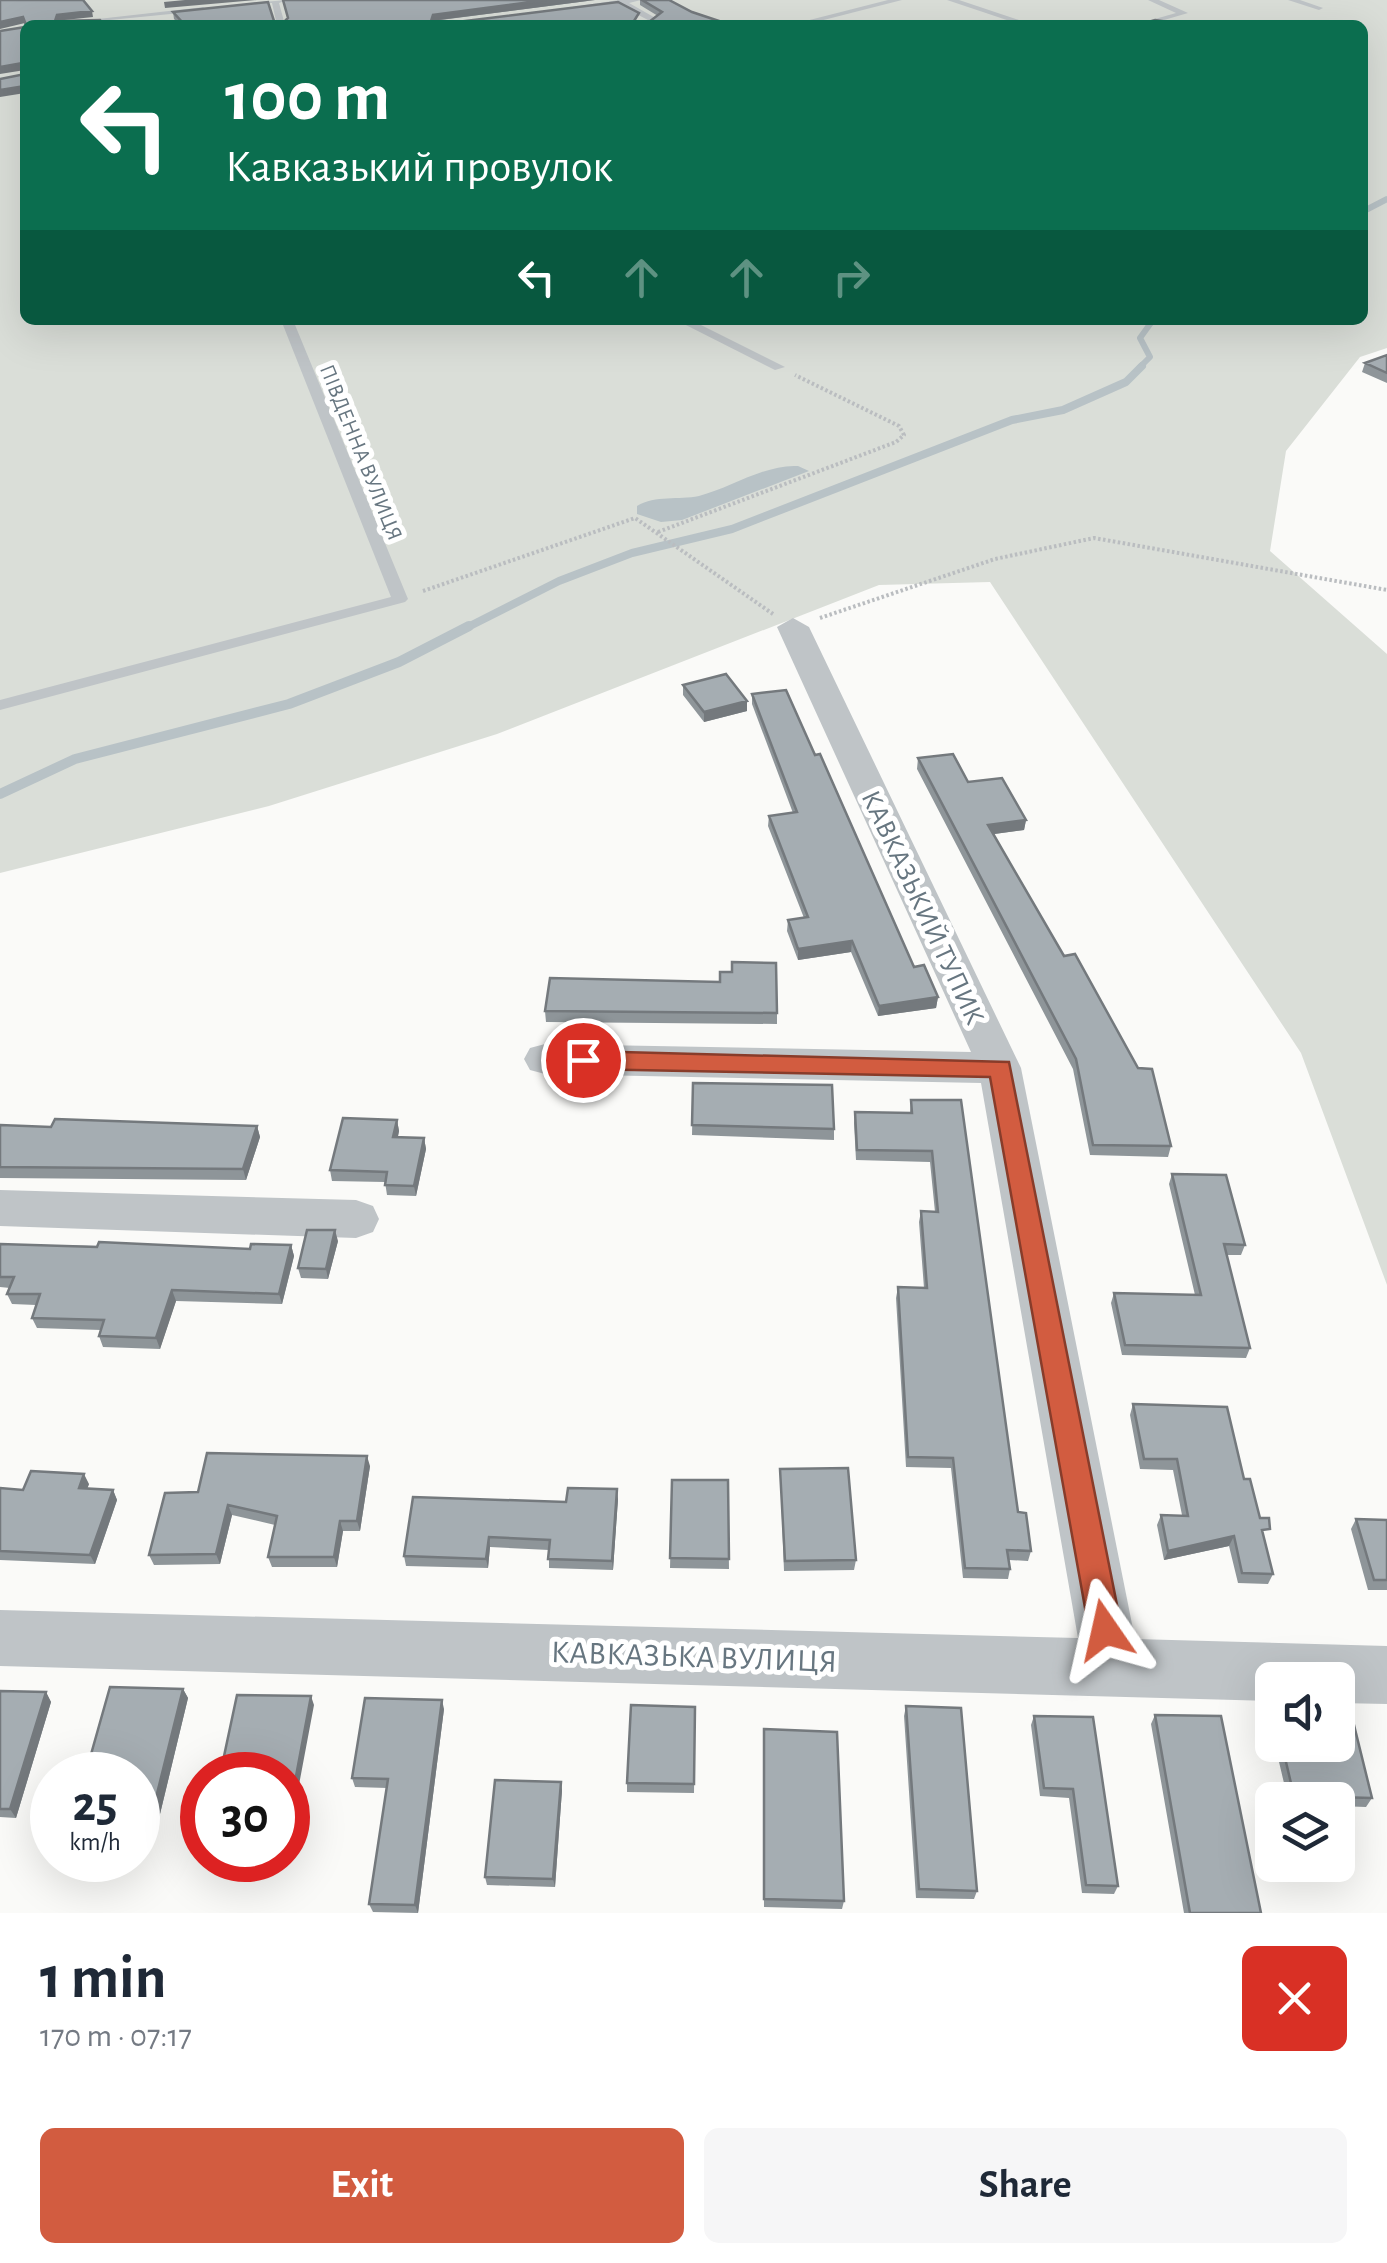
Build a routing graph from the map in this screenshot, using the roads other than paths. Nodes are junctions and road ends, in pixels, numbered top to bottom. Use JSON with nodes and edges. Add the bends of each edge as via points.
{"nodes":[{"id":1,"x":283,"y":0,"type":"edge"},
{"id":2,"x":636,"y":0,"type":"edge"},
{"id":3,"x":898,"y":0,"type":"edge"},
{"id":4,"x":951,"y":0,"type":"edge"},
{"id":5,"x":1152,"y":0,"type":"edge"},
{"id":6,"x":1292,"y":0,"type":"edge"},
{"id":7,"x":276,"y":1,"type":"edge"},
{"id":8,"x":620,"y":2,"type":"edge"},
{"id":9,"x":237,"y":5,"type":"edge"},
{"id":10,"x":218,"y":8,"type":"edge"},
{"id":11,"x":1318,"y":8,"type":"dead end"},
{"id":12,"x":529,"y":14,"type":"edge"},
{"id":13,"x":109,"y":20,"type":"edge"},
{"id":14,"x":655,"y":20,"type":"edge"},
{"id":15,"x":815,"y":20,"type":"edge"},
{"id":16,"x":1014,"y":20,"type":"edge"},
{"id":17,"x":1157,"y":20,"type":"edge"},
{"id":18,"x":288,"y":325,"type":"edge"},
{"id":19,"x":692,"y":325,"type":"edge"},
{"id":20,"x":779,"y":367,"type":"road end"},
{"id":21,"x":793,"y":628,"type":"road end"},
{"id":22,"x":0,"y":705,"type":"edge"},
{"id":23,"x":545,"y":1059,"type":"dead end"},
{"id":24,"x":1000,"y":1068,"type":"junction"},
{"id":25,"x":0,"y":1208,"type":"edge"},
{"id":26,"x":356,"y":1219,"type":"dead end"},
{"id":27,"x":0,"y":1638,"type":"edge"},
{"id":28,"x":1112,"y":1668,"type":"junction"},
{"id":29,"x":1387,"y":1675,"type":"edge"}],
"edges":[{"from":1,"to":7,"type":"lane"},
{"from":2,"to":8,"type":"lane"},
{"from":3,"to":15,"type":"lane"},
{"from":4,"to":16,"type":"lane"},
{"from":5,"to":17,"type":"lane","via":[[1184,13]]},
{"from":6,"to":11,"type":"lane"},
{"from":7,"to":9,"type":"lane"},
{"from":8,"to":12,"type":"lane"},
{"from":8,"to":14,"type":"lane"},
{"from":10,"to":13,"type":"lane"},
{"from":18,"to":22,"type":"lane","name":"ПІВДЕННА ВУЛИЦЯ","via":[[400,599]]},
{"from":19,"to":20,"type":"lane"},
{"from":21,"to":24,"type":"street","name":"КАВКАЗЬКИЙ ТУПИК"},
{"from":23,"to":24,"type":"street"},
{"from":24,"to":28,"type":"street","name":"КАВКАЗЬКИЙ ТУПИК"},
{"from":25,"to":26,"type":"street"},
{"from":27,"to":28,"type":"street","name":"КАВКАЗЬКА ВУЛИЦЯ"},
{"from":28,"to":29,"type":"street","name":"КАВКАЗЬКА ВУЛИЦЯ"}]}
